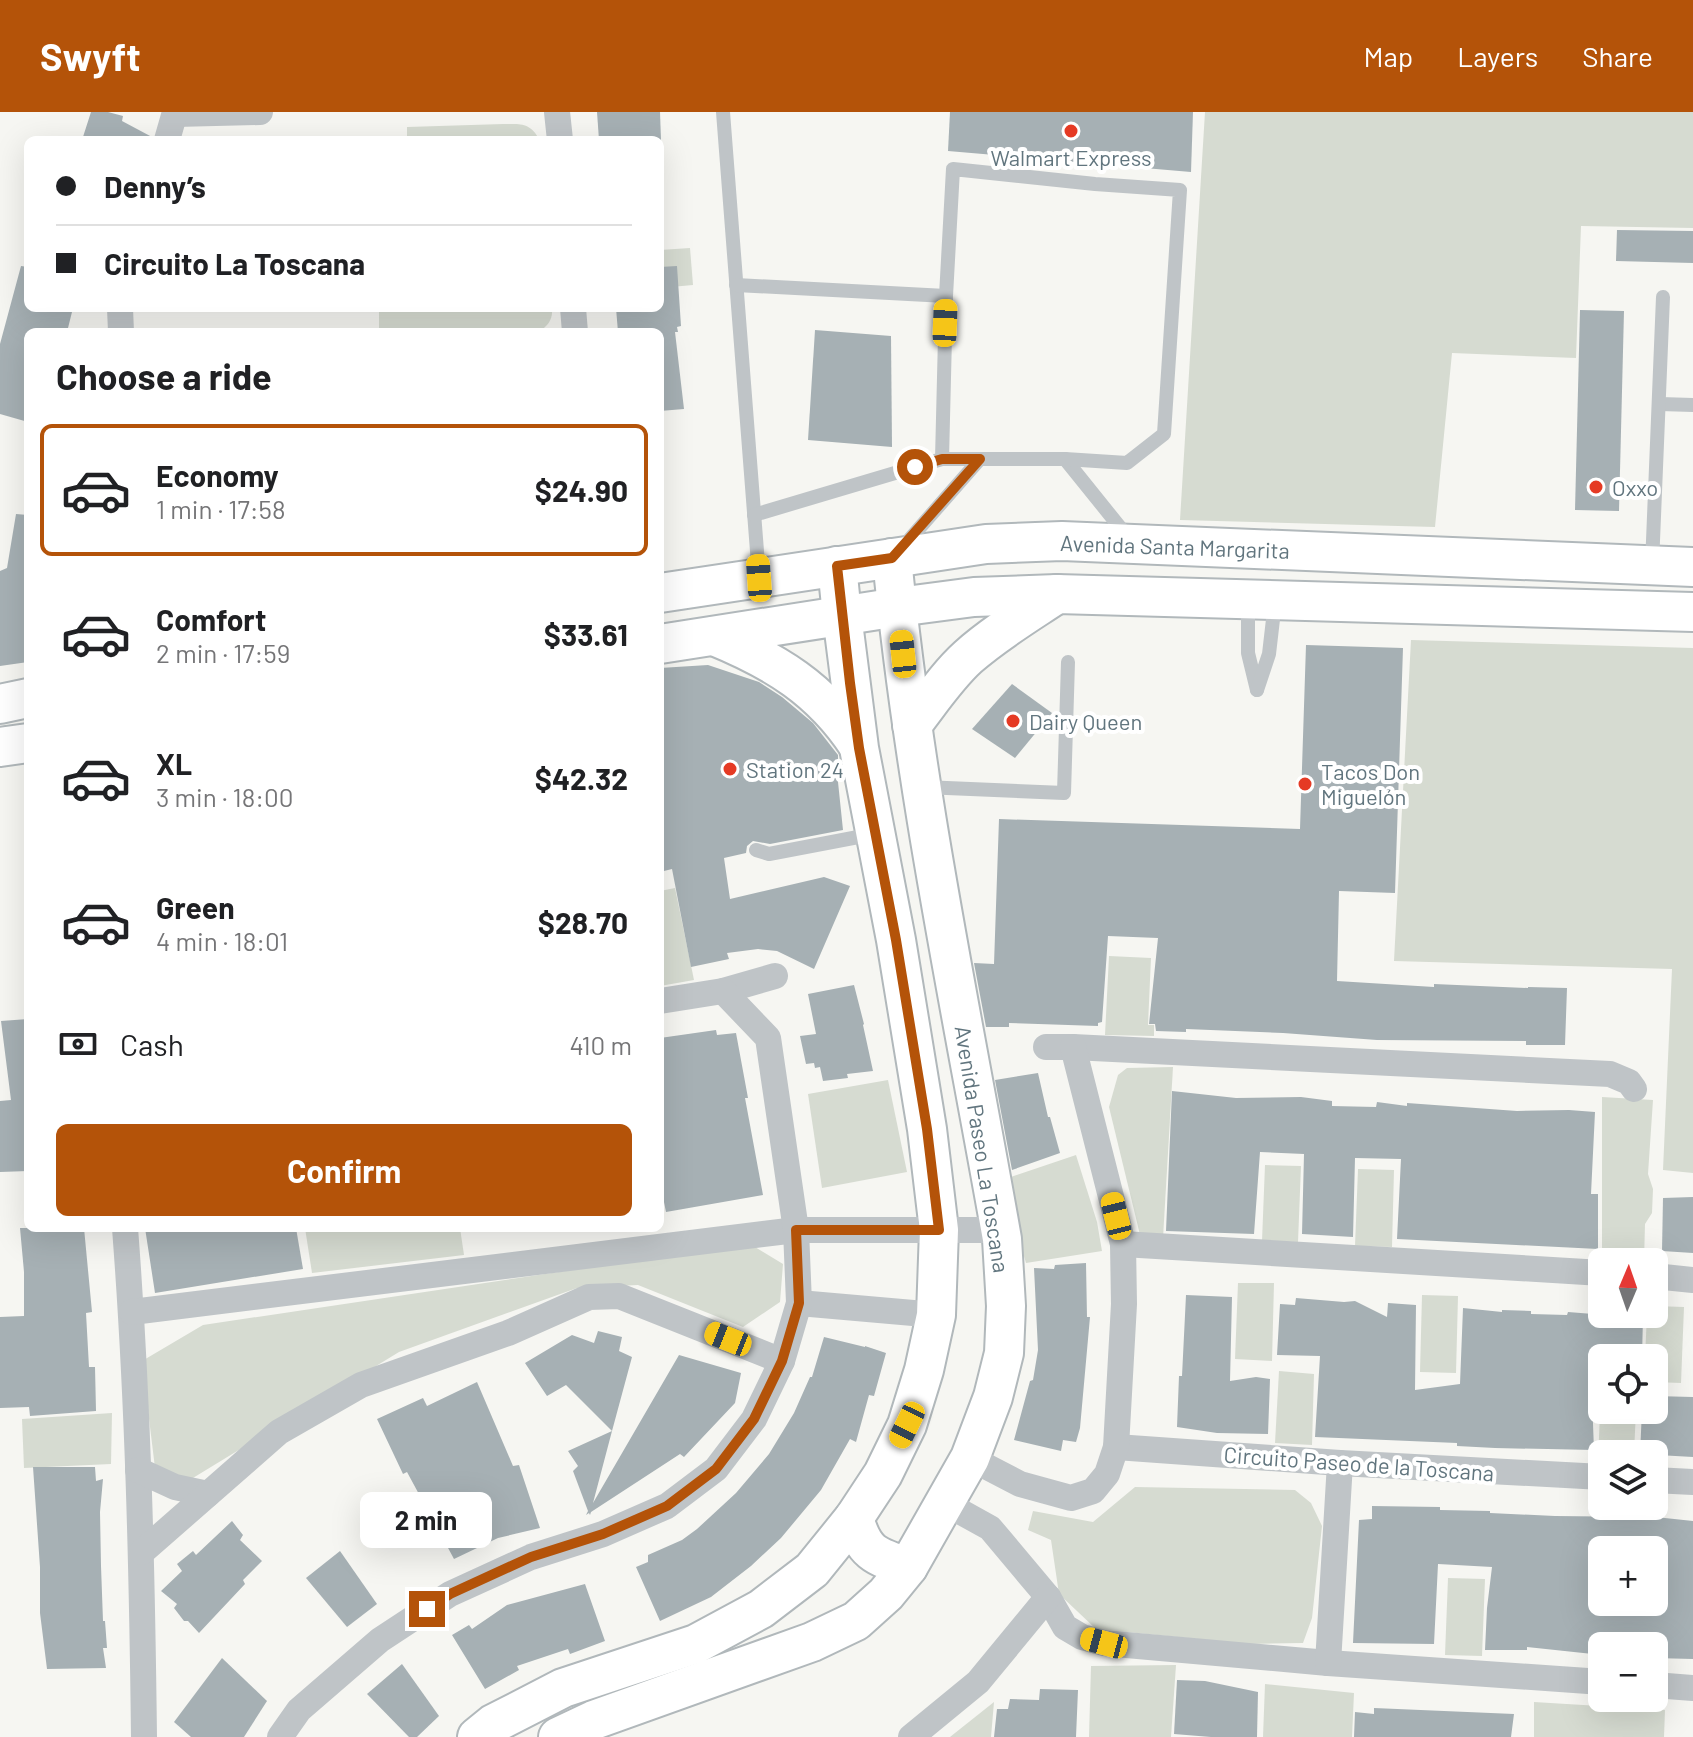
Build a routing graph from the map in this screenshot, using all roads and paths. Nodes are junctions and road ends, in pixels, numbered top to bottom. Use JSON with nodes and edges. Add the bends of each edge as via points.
{"nodes":[{"id":1,"x":260,"y":112,"type":"edge"},
{"id":2,"x":557,"y":112,"type":"edge"},
{"id":3,"x":723,"y":112,"type":"edge"},
{"id":4,"x":175,"y":113,"type":"edge"},
{"id":5,"x":168,"y":136,"type":"edge"},
{"id":6,"x":560,"y":136,"type":"edge"},
{"id":7,"x":736,"y":285,"type":"junction"},
{"id":8,"x":946,"y":296,"type":"junction"},
{"id":9,"x":1663,"y":297,"type":"dead end"},
{"id":10,"x":1660,"y":404,"type":"junction"},
{"id":11,"x":1693,"y":405,"type":"edge"},
{"id":12,"x":942,"y":459,"type":"junction"},
{"id":13,"x":980,"y":459,"type":"junction"},
{"id":14,"x":1065,"y":459,"type":"junction"},
{"id":15,"x":754,"y":515,"type":"junction"},
{"id":16,"x":1133,"y":543,"type":"junction"},
{"id":17,"x":892,"y":558,"type":"junction"},
{"id":18,"x":837,"y":566,"type":"junction"},
{"id":19,"x":1652,"y":566,"type":"junction"},
{"id":20,"x":1693,"y":567,"type":"edge"},
{"id":21,"x":759,"y":578,"type":"junction"},
{"id":22,"x":664,"y":592,"type":"edge"},
{"id":23,"x":1057,"y":594,"type":"junction"},
{"id":24,"x":1262,"y":601,"type":"junction"},
{"id":25,"x":898,"y":607,"type":"junction"},
{"id":26,"x":1693,"y":612,"type":"edge"},
{"id":27,"x":842,"y":615,"type":"junction"},
{"id":28,"x":714,"y":636,"type":"junction"},
{"id":29,"x":664,"y":643,"type":"edge"},
{"id":30,"x":1068,"y":662,"type":"dead end"},
{"id":31,"x":905,"y":678,"type":"junction"},
{"id":32,"x":850,"y":683,"type":"junction"},
{"id":33,"x":24,"y":699,"type":"edge"},
{"id":34,"x":0,"y":704,"type":"edge"},
{"id":35,"x":912,"y":725,"type":"junction"},
{"id":36,"x":24,"y":744,"type":"edge"},
{"id":37,"x":0,"y":747,"type":"edge"},
{"id":38,"x":859,"y":748,"type":"junction"},
{"id":39,"x":920,"y":787,"type":"junction"},
{"id":40,"x":875,"y":834,"type":"junction"},
{"id":41,"x":756,"y":850,"type":"dead end"},
{"id":42,"x":775,"y":976,"type":"dead end"},
{"id":43,"x":723,"y":991,"type":"junction"},
{"id":44,"x":664,"y":1000,"type":"edge"},
{"id":45,"x":1046,"y":1047,"type":"dead end"},
{"id":46,"x":1073,"y":1047,"type":"junction"},
{"id":47,"x":1634,"y":1089,"type":"dead end"},
{"id":48,"x":993,"y":1191,"type":"junction"},
{"id":49,"x":937,"y":1215,"type":"junction"},
{"id":50,"x":796,"y":1230,"type":"junction"},
{"id":51,"x":1000,"y":1230,"type":"junction"},
{"id":52,"x":125,"y":1232,"type":"edge"},
{"id":53,"x":1123,"y":1244,"type":"junction"},
{"id":54,"x":1588,"y":1272,"type":"edge"},
{"id":55,"x":1668,"y":1277,"type":"edge"},
{"id":56,"x":1693,"y":1280,"type":"edge"},
{"id":57,"x":799,"y":1303,"type":"junction"},
{"id":58,"x":132,"y":1312,"type":"junction"},
{"id":59,"x":936,"y":1315,"type":"junction"},
{"id":60,"x":782,"y":1361,"type":"junction"},
{"id":61,"x":1116,"y":1447,"type":"junction"},
{"id":62,"x":970,"y":1458,"type":"junction"},
{"id":63,"x":1340,"y":1463,"type":"junction"},
{"id":64,"x":138,"y":1470,"type":"junction"},
{"id":65,"x":1588,"y":1476,"type":"edge"},
{"id":66,"x":1668,"y":1481,"type":"edge"},
{"id":67,"x":1693,"y":1482,"type":"edge"},
{"id":68,"x":208,"y":1494,"type":"junction"},
{"id":69,"x":945,"y":1503,"type":"junction"},
{"id":70,"x":854,"y":1518,"type":"junction"},
{"id":71,"x":142,"y":1552,"type":"junction"},
{"id":72,"x":908,"y":1567,"type":"junction"},
{"id":73,"x":1048,"y":1597,"type":"junction"},
{"id":74,"x":1328,"y":1663,"type":"junction"},
{"id":75,"x":1588,"y":1681,"type":"edge"},
{"id":76,"x":1668,"y":1686,"type":"edge"},
{"id":77,"x":1693,"y":1688,"type":"edge"},
{"id":78,"x":144,"y":1737,"type":"edge"},
{"id":79,"x":280,"y":1737,"type":"edge"},
{"id":80,"x":477,"y":1737,"type":"edge"},
{"id":81,"x":558,"y":1737,"type":"edge"},
{"id":82,"x":911,"y":1737,"type":"edge"}],
"edges":[{"from":1,"to":4,"type":"street"},
{"from":2,"to":6,"type":"street"},
{"from":3,"to":7,"type":"lane"},
{"from":4,"to":5,"type":"street"},
{"from":7,"to":8,"type":"lane"},
{"from":7,"to":15,"type":"lane"},
{"from":8,"to":12,"type":"lane"},
{"from":8,"to":14,"type":"lane","via":[[953,169],[1180,190],[1164,434],[1127,463]]},
{"from":9,"to":10,"type":"lane"},
{"from":10,"to":11,"type":"lane"},
{"from":10,"to":19,"type":"lane"},
{"from":12,"to":13,"type":"lane"},
{"from":12,"to":15,"type":"lane"},
{"from":13,"to":14,"type":"lane"},
{"from":13,"to":17,"type":"lane"},
{"from":14,"to":16,"type":"lane"},
{"from":15,"to":21,"type":"lane"},
{"from":16,"to":17,"type":"street","name":"Avenida Santa Margarita","via":[[986,544]]},
{"from":16,"to":19,"type":"street","name":"Avenida Santa Margarita"},
{"from":17,"to":18,"type":"street","name":"Avenida Santa Margarita"},
{"from":17,"to":25,"type":"street","name":"Avenida Paseo La Toscana"},
{"from":18,"to":21,"type":"street","name":"Avenida Santa Margarita"},
{"from":18,"to":27,"type":"street"},
{"from":19,"to":20,"type":"street","name":"Avenida Santa Margarita"},
{"from":21,"to":22,"type":"street","name":"Avenida Santa Margarita"},
{"from":23,"to":24,"type":"street"},
{"from":23,"to":25,"type":"street"},
{"from":23,"to":35,"type":"street","via":[[967,658]]},
{"from":24,"to":24,"type":"lane","via":[[1248,653],[1257,690],[1269,654]]},
{"from":24,"to":26,"type":"street"},
{"from":25,"to":27,"type":"street"},
{"from":25,"to":31,"type":"street","name":"Avenida Paseo La Toscana"},
{"from":27,"to":28,"type":"street"},
{"from":27,"to":32,"type":"street"},
{"from":28,"to":29,"type":"street"},
{"from":28,"to":38,"type":"street","via":[[766,660],[810,689]]},
{"from":30,"to":39,"type":"lane","via":[[1064,793]]},
{"from":31,"to":32,"type":"street","via":[[877,669]]},
{"from":31,"to":35,"type":"street","name":"Avenida Paseo La Toscana"},
{"from":32,"to":38,"type":"street"},
{"from":33,"to":34,"type":"street"},
{"from":35,"to":39,"type":"street","name":"Avenida Paseo La Toscana"},
{"from":36,"to":37,"type":"street"},
{"from":38,"to":40,"type":"street"},
{"from":39,"to":48,"type":"street","name":"Avenida Paseo La Toscana"},
{"from":40,"to":41,"type":"lane","via":[[769,854]]},
{"from":40,"to":49,"type":"street"},
{"from":42,"to":43,"type":"street"},
{"from":43,"to":44,"type":"street"},
{"from":43,"to":50,"type":"street","via":[[768,1038]]},
{"from":45,"to":46,"type":"street"},
{"from":46,"to":47,"type":"street","via":[[1610,1074]]},
{"from":46,"to":53,"type":"street"},
{"from":48,"to":49,"type":"street"},
{"from":48,"to":51,"type":"street","name":"Avenida Paseo La Toscana"},
{"from":49,"to":50,"type":"street"},
{"from":49,"to":51,"type":"street"},
{"from":49,"to":59,"type":"street"},
{"from":50,"to":57,"type":"street"},
{"from":50,"to":58,"type":"street"},
{"from":51,"to":62,"type":"street","name":"Avenida Paseo La Toscana","via":[[1004,1353]]},
{"from":52,"to":58,"type":"street"},
{"from":53,"to":54,"type":"street"},
{"from":53,"to":61,"type":"street"},
{"from":55,"to":56,"type":"street"},
{"from":57,"to":59,"type":"street"},
{"from":57,"to":60,"type":"street"},
{"from":58,"to":64,"type":"street"},
{"from":59,"to":70,"type":"street","via":[[907,1425]]},
{"from":60,"to":68,"type":"street","via":[[619,1296],[589,1297],[508,1333],[361,1385],[279,1432]]},
{"from":60,"to":79,"type":"street","via":[[754,1419],[716,1469],[667,1506],[450,1594],[380,1640],[299,1710]]},
{"from":61,"to":62,"type":"street","via":[[1107,1474],[1093,1491],[1071,1498],[1020,1484]]},
{"from":61,"to":63,"type":"street","name":"Circuito Paseo de la Toscana"},
{"from":62,"to":69,"type":"street","name":"Avenida Paseo La Toscana"},
{"from":63,"to":65,"type":"street","name":"Circuito Paseo de la Toscana"},
{"from":63,"to":74,"type":"street"},
{"from":64,"to":68,"type":"street","via":[[175,1487]]},
{"from":64,"to":71,"type":"street"},
{"from":66,"to":67,"type":"street"},
{"from":68,"to":71,"type":"street"},
{"from":69,"to":72,"type":"street","name":"Avenida Paseo La Toscana"},
{"from":69,"to":73,"type":"street","via":[[990,1528]]},
{"from":70,"to":72,"type":"street","via":[[869,1549]]},
{"from":70,"to":80,"type":"street","via":[[812,1570],[761,1609],[696,1644],[563,1688]]},
{"from":71,"to":78,"type":"street"},
{"from":72,"to":81,"type":"street","name":"Avenida Paseo La Toscana","via":[[856,1621]]},
{"from":73,"to":74,"type":"street","via":[[1065,1627],[1104,1643]]},
{"from":73,"to":82,"type":"street","via":[[978,1682]]},
{"from":74,"to":75,"type":"street"},
{"from":76,"to":77,"type":"street"}]}
